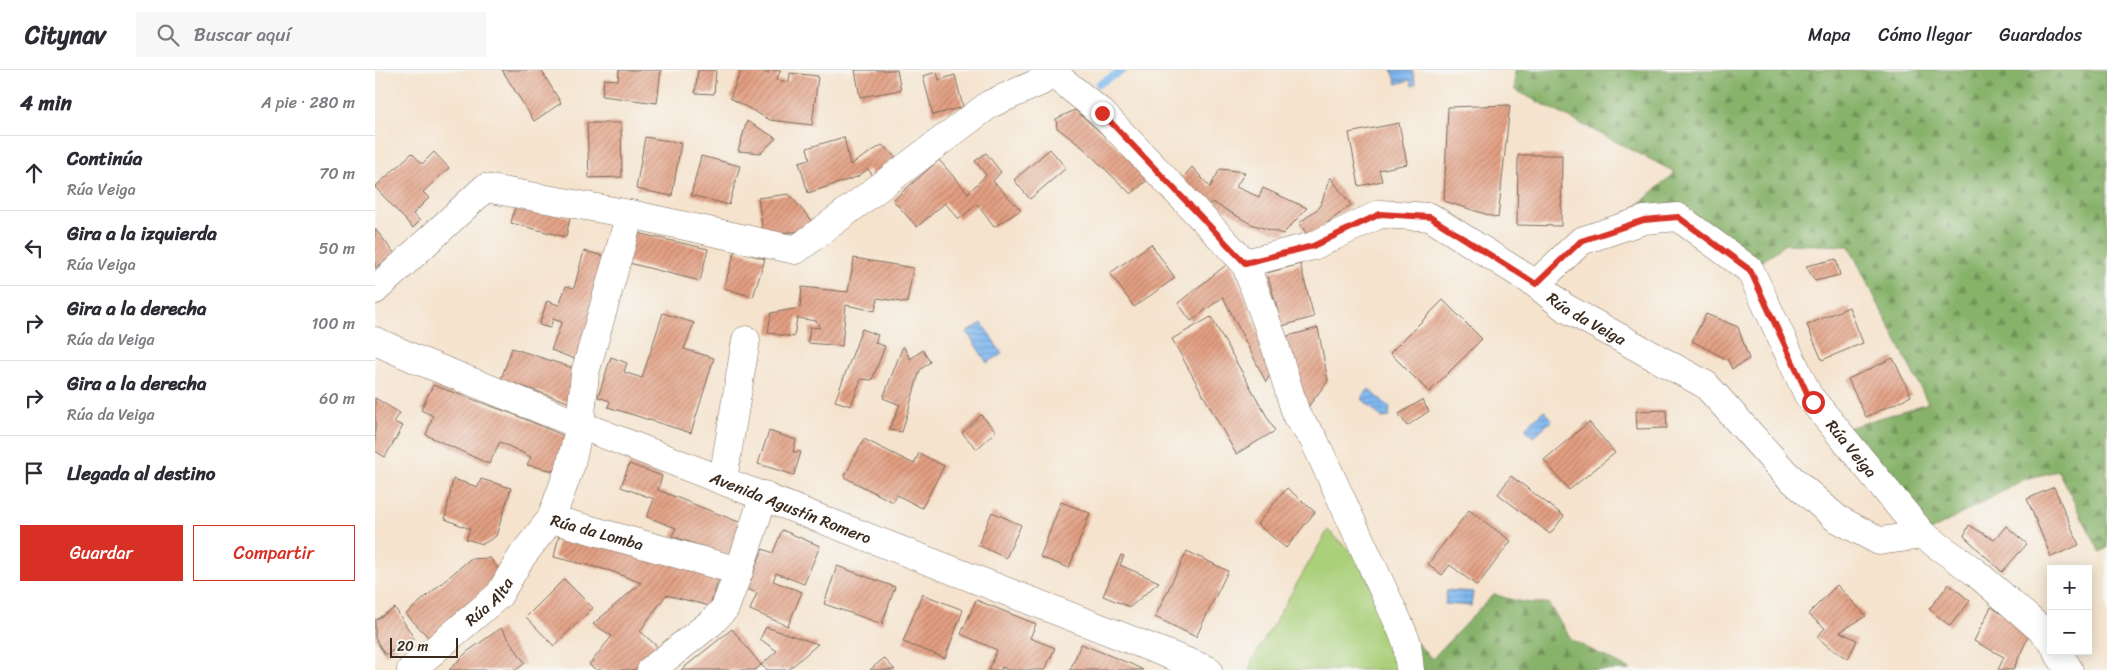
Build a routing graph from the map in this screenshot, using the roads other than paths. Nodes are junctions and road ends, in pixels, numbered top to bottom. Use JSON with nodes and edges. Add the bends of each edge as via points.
{"nodes":[{"id":1,"x":1052,"y":72,"type":"edge"},
{"id":2,"x":630,"y":214,"type":"junction"},
{"id":3,"x":1245,"y":263,"type":"junction"},
{"id":4,"x":1536,"y":284,"type":"junction"},
{"id":5,"x":375,"y":290,"type":"edge"},
{"id":6,"x":746,"y":340,"type":"dead end"},
{"id":7,"x":375,"y":341,"type":"edge"},
{"id":8,"x":580,"y":425,"type":"junction"},
{"id":9,"x":723,"y":480,"type":"junction"},
{"id":10,"x":764,"y":495,"type":"junction"},
{"id":11,"x":551,"y":519,"type":"junction"},
{"id":12,"x":1923,"y":535,"type":"junction"},
{"id":13,"x":739,"y":571,"type":"junction"},
{"id":14,"x":2047,"y":636,"type":"edge"},
{"id":15,"x":2060,"y":655,"type":"edge"},
{"id":16,"x":411,"y":670,"type":"edge"},
{"id":17,"x":651,"y":670,"type":"edge"},
{"id":18,"x":1208,"y":670,"type":"edge"},
{"id":19,"x":1410,"y":670,"type":"edge"},
{"id":20,"x":2069,"y":670,"type":"edge"}],
"edges":[{"from":1,"to":2,"type":"street","via":[[1040,82],[990,104],[796,250]]},
{"from":1,"to":3,"type":"street","via":[[1102,113]]},
{"from":2,"to":5,"type":"street","via":[[485,188]]},
{"from":2,"to":8,"type":"street","name":"Rúa da Lomba","via":[[585,373]]},
{"from":3,"to":4,"type":"street","name":"Rúa da Veiga","via":[[1313,246],[1380,214],[1430,217]]},
{"from":3,"to":19,"type":"street","via":[[1297,416],[1313,438],[1379,578],[1407,643]]},
{"from":4,"to":12,"type":"street","name":"Rúa da Veiga","via":[[1563,306],[1706,385],[1786,474],[1836,518],[1879,541]]},
{"from":4,"to":12,"type":"street","name":"Rúa Veiga","via":[[1581,241],[1644,220],[1678,217],[1750,270],[1808,395]]},
{"from":6,"to":9,"type":"street"},
{"from":7,"to":8,"type":"street","name":"Avenida Agustín Romero"},
{"from":8,"to":9,"type":"street","name":"Avenida Agustín Romero"},
{"from":8,"to":11,"type":"street","name":"Rúa da Lomba","via":[[570,466]]},
{"from":9,"to":10,"type":"street","name":"Avenida Agustín Romero"},
{"from":10,"to":13,"type":"street"},
{"from":10,"to":18,"type":"street","name":"Avenida Agustín Romero"},
{"from":11,"to":13,"type":"street","name":"Rúa da Lomba"},
{"from":11,"to":16,"type":"street","name":"Rúa Alta","via":[[522,556],[499,595]]},
{"from":12,"to":14,"type":"street","name":"Rúa Veiga","via":[[1975,572]]},
{"from":13,"to":17,"type":"street","via":[[725,608]]},
{"from":15,"to":20,"type":"street"}]}
